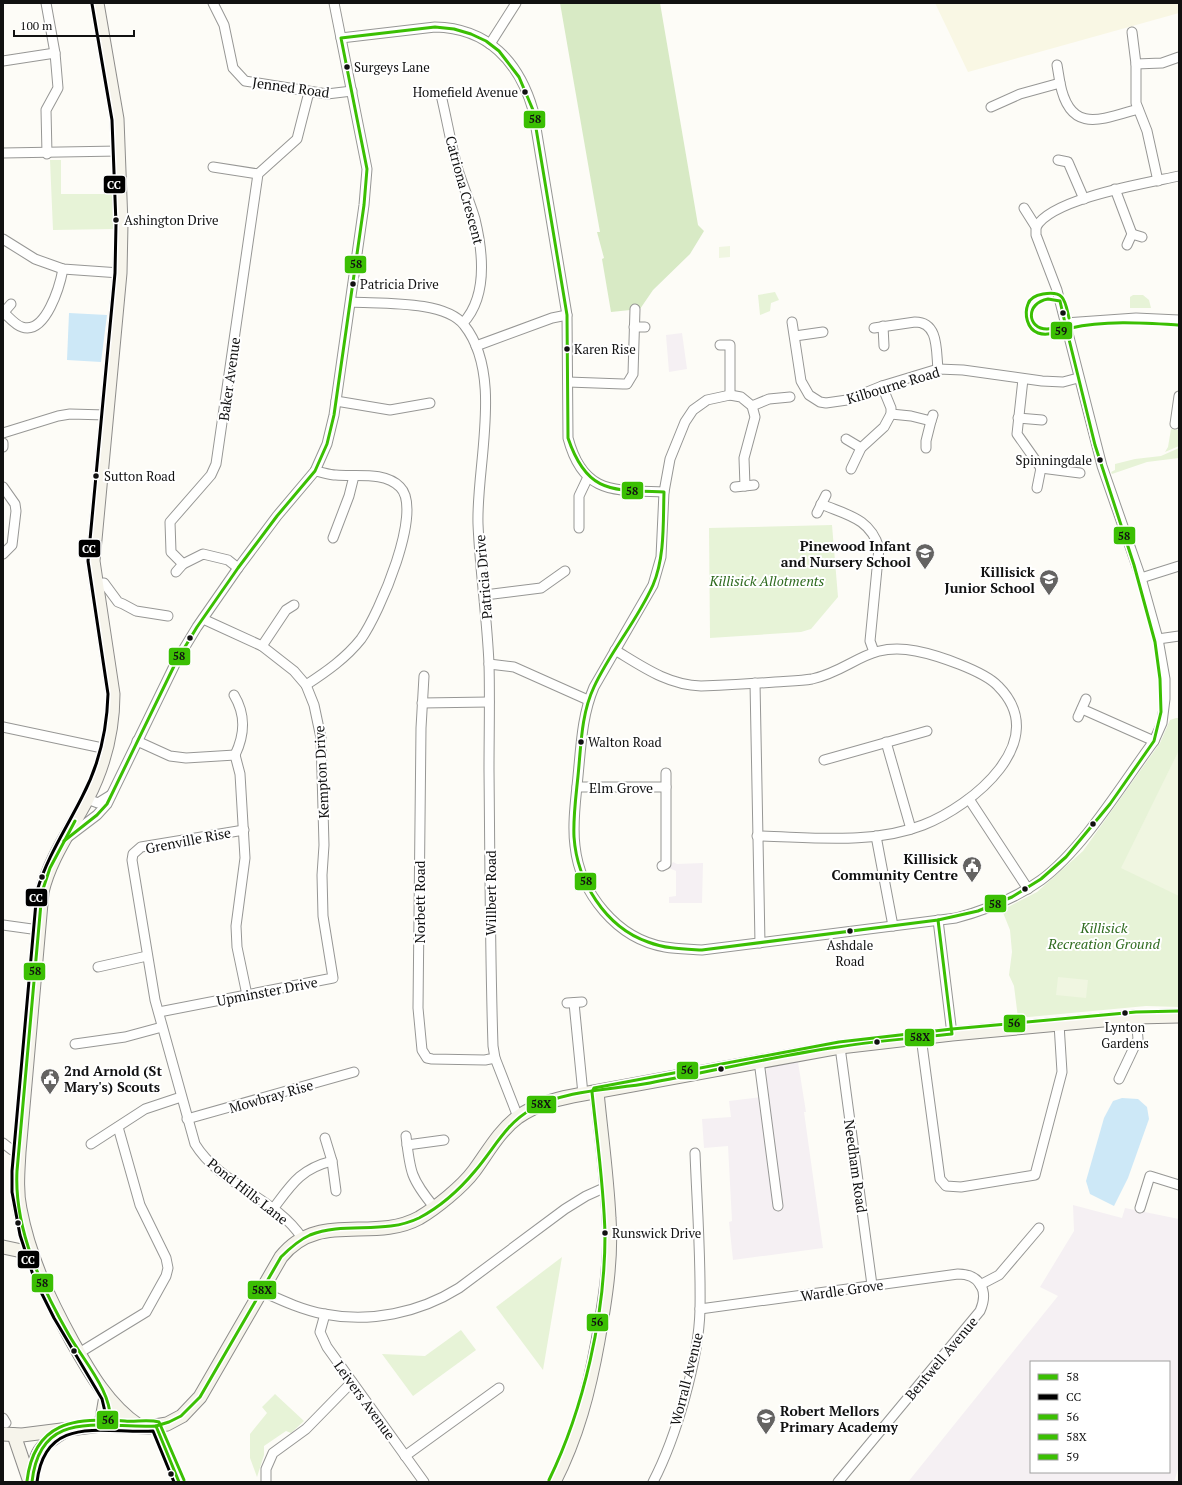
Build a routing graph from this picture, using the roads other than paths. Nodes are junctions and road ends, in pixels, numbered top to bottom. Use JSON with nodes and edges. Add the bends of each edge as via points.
{"nodes":[{"id":1,"x":46,"y":3,"type":"edge"},
{"id":2,"x":97,"y":3,"type":"edge"},
{"id":3,"x":213,"y":3,"type":"edge"},
{"id":4,"x":334,"y":3,"type":"edge"},
{"id":5,"x":518,"y":5,"type":"edge"},
{"id":6,"x":1132,"y":32,"type":"dead end"},
{"id":7,"x":341,"y":38,"type":"junction"},
{"id":8,"x":490,"y":44,"type":"junction"},
{"id":9,"x":55,"y":53,"type":"junction"},
{"id":10,"x":1179,"y":57,"type":"edge"},
{"id":11,"x":3,"y":61,"type":"edge"},
{"id":12,"x":1136,"y":64,"type":"junction"},
{"id":13,"x":1057,"y":66,"type":"dead end"},
{"id":14,"x":1060,"y":83,"type":"junction"},
{"id":15,"x":352,"y":91,"type":"junction"},
{"id":16,"x":309,"y":92,"type":"junction"},
{"id":17,"x":441,"y":95,"type":"dead end"},
{"id":18,"x":994,"y":103,"type":"dead end"},
{"id":19,"x":1138,"y":109,"type":"junction"},
{"id":20,"x":119,"y":151,"type":"junction"},
{"id":21,"x":3,"y":153,"type":"edge"},
{"id":22,"x":47,"y":154,"type":"junction"},
{"id":23,"x":1058,"y":160,"type":"dead end"},
{"id":24,"x":213,"y":166,"type":"dead end"},
{"id":25,"x":258,"y":174,"type":"junction"},
{"id":26,"x":1179,"y":176,"type":"edge"},
{"id":27,"x":1158,"y":181,"type":"junction"},
{"id":28,"x":1115,"y":189,"type":"junction"},
{"id":29,"x":1084,"y":199,"type":"junction"},
{"id":30,"x":1024,"y":208,"type":"dead end"},
{"id":31,"x":1036,"y":227,"type":"junction"},
{"id":32,"x":1132,"y":234,"type":"junction"},
{"id":33,"x":1142,"y":237,"type":"dead end"},
{"id":34,"x":3,"y":239,"type":"edge"},
{"id":35,"x":1127,"y":245,"type":"dead end"},
{"id":36,"x":63,"y":270,"type":"junction"},
{"id":37,"x":120,"y":273,"type":"junction"},
{"id":38,"x":350,"y":302,"type":"junction"},
{"id":39,"x":11,"y":304,"type":"dead end"},
{"id":40,"x":635,"y":309,"type":"dead end"},
{"id":41,"x":3,"y":312,"type":"edge"},
{"id":42,"x":567,"y":315,"type":"junction"},
{"id":43,"x":1179,"y":320,"type":"edge"},
{"id":44,"x":792,"y":322,"type":"dead end"},
{"id":45,"x":463,"y":323,"type":"junction"},
{"id":46,"x":1065,"y":323,"type":"junction"},
{"id":47,"x":883,"y":326,"type":"junction"},
{"id":48,"x":634,"y":327,"type":"junction"},
{"id":49,"x":645,"y":327,"type":"dead end"},
{"id":50,"x":874,"y":328,"type":"dead end"},
{"id":51,"x":823,"y":332,"type":"dead end"},
{"id":52,"x":795,"y":336,"type":"junction"},
{"id":53,"x":720,"y":345,"type":"dead end"},
{"id":54,"x":476,"y":346,"type":"junction"},
{"id":55,"x":884,"y":346,"type":"dead end"},
{"id":56,"x":938,"y":369,"type":"junction"},
{"id":57,"x":1078,"y":378,"type":"junction"},
{"id":58,"x":1023,"y":379,"type":"junction"},
{"id":59,"x":568,"y":382,"type":"junction"},
{"id":60,"x":882,"y":386,"type":"junction"},
{"id":61,"x":730,"y":395,"type":"junction"},
{"id":62,"x":1179,"y":396,"type":"edge"},
{"id":63,"x":790,"y":397,"type":"dead end"},
{"id":64,"x":336,"y":401,"type":"junction"},
{"id":65,"x":430,"y":402,"type":"dead end"},
{"id":66,"x":752,"y":406,"type":"junction"},
{"id":67,"x":891,"y":414,"type":"junction"},
{"id":68,"x":106,"y":415,"type":"junction"},
{"id":69,"x":1018,"y":418,"type":"junction"},
{"id":70,"x":1042,"y":420,"type":"dead end"},
{"id":71,"x":1175,"y":424,"type":"dead end"},
{"id":72,"x":3,"y":433,"type":"edge"},
{"id":73,"x":846,"y":439,"type":"dead end"},
{"id":74,"x":3,"y":443,"type":"edge"},
{"id":75,"x":3,"y":447,"type":"edge"},
{"id":76,"x":861,"y":448,"type":"junction"},
{"id":77,"x":926,"y":448,"type":"dead end"},
{"id":78,"x":1041,"y":468,"type":"junction"},
{"id":79,"x":851,"y":469,"type":"dead end"},
{"id":80,"x":315,"y":471,"type":"junction"},
{"id":81,"x":1080,"y":473,"type":"dead end"},
{"id":82,"x":354,"y":476,"type":"junction"},
{"id":83,"x":588,"y":477,"type":"junction"},
{"id":84,"x":754,"y":485,"type":"dead end"},
{"id":85,"x":735,"y":486,"type":"dead end"},
{"id":86,"x":745,"y":486,"type":"junction"},
{"id":87,"x":3,"y":487,"type":"edge"},
{"id":88,"x":1037,"y":488,"type":"dead end"},
{"id":89,"x":664,"y":492,"type":"junction"},
{"id":90,"x":826,"y":495,"type":"dead end"},
{"id":91,"x":821,"y":504,"type":"junction"},
{"id":92,"x":817,"y":513,"type":"dead end"},
{"id":93,"x":579,"y":528,"type":"dead end"},
{"id":94,"x":333,"y":538,"type":"dead end"},
{"id":95,"x":3,"y":554,"type":"edge"},
{"id":96,"x":183,"y":564,"type":"junction"},
{"id":97,"x":1179,"y":566,"type":"edge"},
{"id":98,"x":238,"y":568,"type":"junction"},
{"id":99,"x":565,"y":571,"type":"dead end"},
{"id":100,"x":176,"y":572,"type":"dead end"},
{"id":101,"x":1141,"y":578,"type":"junction"},
{"id":102,"x":96,"y":584,"type":"junction"},
{"id":103,"x":485,"y":594,"type":"junction"},
{"id":104,"x":294,"y":605,"type":"dead end"},
{"id":105,"x":168,"y":616,"type":"dead end"},
{"id":106,"x":203,"y":619,"type":"junction"},
{"id":107,"x":1179,"y":636,"type":"edge"},
{"id":108,"x":1158,"y":639,"type":"junction"},
{"id":109,"x":262,"y":646,"type":"junction"},
{"id":110,"x":615,"y":650,"type":"junction"},
{"id":111,"x":874,"y":652,"type":"junction"},
{"id":112,"x":489,"y":664,"type":"junction"},
{"id":113,"x":424,"y":676,"type":"dead end"},
{"id":114,"x":755,"y":683,"type":"junction"},
{"id":115,"x":306,"y":685,"type":"junction"},
{"id":116,"x":234,"y":695,"type":"dead end"},
{"id":117,"x":1086,"y":699,"type":"dead end"},
{"id":118,"x":588,"y":700,"type":"junction"},
{"id":119,"x":489,"y":702,"type":"junction"},
{"id":120,"x":422,"y":703,"type":"junction"},
{"id":121,"x":3,"y":727,"type":"edge"},
{"id":122,"x":927,"y":731,"type":"dead end"},
{"id":123,"x":137,"y":741,"type":"junction"},
{"id":124,"x":1154,"y":741,"type":"junction"},
{"id":125,"x":886,"y":742,"type":"junction"},
{"id":126,"x":107,"y":749,"type":"junction"},
{"id":127,"x":235,"y":755,"type":"junction"},
{"id":128,"x":824,"y":760,"type":"dead end"},
{"id":129,"x":666,"y":773,"type":"dead end"},
{"id":130,"x":577,"y":787,"type":"junction"},
{"id":131,"x":666,"y":787,"type":"junction"},
{"id":132,"x":112,"y":794,"type":"junction"},
{"id":133,"x":969,"y":800,"type":"junction"},
{"id":134,"x":84,"y":804,"type":"junction"},
{"id":135,"x":97,"y":815,"type":"junction"},
{"id":136,"x":911,"y":829,"type":"junction"},
{"id":137,"x":244,"y":830,"type":"junction"},
{"id":138,"x":757,"y":836,"type":"junction"},
{"id":139,"x":876,"y":836,"type":"junction"},
{"id":140,"x":64,"y":841,"type":"junction"},
{"id":141,"x":133,"y":854,"type":"joint"},
{"id":142,"x":662,"y":866,"type":"dead end"},
{"id":143,"x":1028,"y":889,"type":"junction"},
{"id":144,"x":938,"y":920,"type":"junction"},
{"id":145,"x":3,"y":925,"type":"edge"},
{"id":146,"x":892,"y":926,"type":"junction"},
{"id":147,"x":39,"y":930,"type":"junction"},
{"id":148,"x":327,"y":936,"type":"joint"},
{"id":149,"x":760,"y":943,"type":"junction"},
{"id":150,"x":147,"y":956,"type":"junction"},
{"id":151,"x":98,"y":966,"type":"dead end"},
{"id":152,"x":247,"y":995,"type":"junction"},
{"id":153,"x":575,"y":1003,"type":"dead end"},
{"id":154,"x":159,"y":1012,"type":"junction"},
{"id":155,"x":1179,"y":1016,"type":"edge"},
{"id":156,"x":1136,"y":1017,"type":"junction"},
{"id":157,"x":1059,"y":1024,"type":"junction"},
{"id":158,"x":162,"y":1027,"type":"junction"},
{"id":159,"x":952,"y":1034,"type":"junction"},
{"id":160,"x":921,"y":1037,"type":"junction"},
{"id":161,"x":75,"y":1044,"type":"dead end"},
{"id":162,"x":840,"y":1047,"type":"junction"},
{"id":163,"x":495,"y":1058,"type":"junction"},
{"id":164,"x":759,"y":1061,"type":"junction"},
{"id":165,"x":354,"y":1072,"type":"dead end"},
{"id":166,"x":1119,"y":1079,"type":"dead end"},
{"id":167,"x":597,"y":1092,"type":"junction"},
{"id":168,"x":584,"y":1094,"type":"junction"},
{"id":169,"x":181,"y":1096,"type":"junction"},
{"id":170,"x":518,"y":1118,"type":"junction"},
{"id":171,"x":187,"y":1119,"type":"junction"},
{"id":172,"x":118,"y":1128,"type":"junction"},
{"id":173,"x":325,"y":1138,"type":"dead end"},
{"id":174,"x":439,"y":1138,"type":"dead end"},
{"id":175,"x":3,"y":1143,"type":"edge"},
{"id":176,"x":91,"y":1144,"type":"dead end"},
{"id":177,"x":19,"y":1152,"type":"junction"},
{"id":178,"x":695,"y":1153,"type":"dead end"},
{"id":179,"x":332,"y":1161,"type":"junction"},
{"id":180,"x":1179,"y":1185,"type":"edge"},
{"id":181,"x":606,"y":1187,"type":"junction"},
{"id":182,"x":336,"y":1191,"type":"dead end"},
{"id":183,"x":778,"y":1206,"type":"dead end"},
{"id":184,"x":434,"y":1207,"type":"junction"},
{"id":185,"x":1140,"y":1208,"type":"dead end"},
{"id":186,"x":273,"y":1209,"type":"junction"},
{"id":187,"x":1039,"y":1228,"type":"dead end"},
{"id":188,"x":302,"y":1238,"type":"junction"},
{"id":189,"x":3,"y":1247,"type":"edge"},
{"id":190,"x":31,"y":1253,"type":"junction"},
{"id":191,"x":872,"y":1285,"type":"junction"},
{"id":192,"x":980,"y":1285,"type":"junction"},
{"id":193,"x":261,"y":1291,"type":"junction"},
{"id":194,"x":700,"y":1309,"type":"junction"},
{"id":195,"x":324,"y":1314,"type":"junction"},
{"id":196,"x":79,"y":1353,"type":"junction"},
{"id":197,"x":352,"y":1382,"type":"junction"},
{"id":198,"x":499,"y":1388,"type":"dead end"},
{"id":199,"x":106,"y":1396,"type":"junction"},
{"id":200,"x":105,"y":1425,"type":"junction"},
{"id":201,"x":139,"y":1426,"type":"junction"},
{"id":202,"x":156,"y":1426,"type":"junction"},
{"id":203,"x":72,"y":1427,"type":"junction"},
{"id":204,"x":6,"y":1428,"type":"edge"},
{"id":205,"x":405,"y":1456,"type":"junction"},
{"id":206,"x":31,"y":1482,"type":"edge"},
{"id":207,"x":179,"y":1482,"type":"edge"},
{"id":208,"x":266,"y":1482,"type":"edge"},
{"id":209,"x":424,"y":1482,"type":"edge"},
{"id":210,"x":554,"y":1482,"type":"edge"},
{"id":211,"x":653,"y":1482,"type":"edge"},
{"id":212,"x":838,"y":1482,"type":"edge"}],
"edges":[{"from":1,"to":9,"type":"street"},
{"from":2,"to":20,"type":"street","via":[[117,118]]},
{"from":3,"to":16,"type":"street","name":"Jenned Road","via":[[224,25],[230,59],[238,76],[254,83]]},
{"from":4,"to":7,"type":"street"},
{"from":5,"to":8,"type":"street"},
{"from":6,"to":12,"type":"street"},
{"from":7,"to":8,"type":"street","via":[[441,27],[462,31]]},
{"from":7,"to":15,"type":"street"},
{"from":8,"to":42,"type":"street","via":[[516,69],[533,110]]},
{"from":9,"to":11,"type":"street"},
{"from":9,"to":22,"type":"street","via":[[58,88],[46,110]]},
{"from":10,"to":12,"type":"street","via":[[1162,63]]},
{"from":12,"to":19,"type":"street"},
{"from":13,"to":14,"type":"street"},
{"from":14,"to":18,"type":"street"},
{"from":14,"to":19,"type":"street","via":[[1065,104],[1072,113],[1082,118],[1103,118]]},
{"from":15,"to":16,"type":"street","name":"Jenned Road","via":[[327,94]]},
{"from":15,"to":38,"type":"street","via":[[368,170]]},
{"from":16,"to":25,"type":"street","via":[[297,139]]},
{"from":17,"to":45,"type":"street","name":"Catriona Crescent","via":[[443,125],[474,217],[480,245],[480,285],[473,307]]},
{"from":19,"to":27,"type":"street","via":[[1147,131]]},
{"from":20,"to":22,"type":"street"},
{"from":20,"to":37,"type":"street"},
{"from":21,"to":22,"type":"street"},
{"from":23,"to":29,"type":"street","via":[[1071,160]]},
{"from":24,"to":25,"type":"street"},
{"from":25,"to":96,"type":"street","name":"Baker Avenue","via":[[216,464],[211,475],[170,522],[171,552]]},
{"from":26,"to":27,"type":"street"},
{"from":27,"to":28,"type":"street"},
{"from":28,"to":29,"type":"street"},
{"from":28,"to":32,"type":"street"},
{"from":29,"to":31,"type":"street","via":[[1049,214],[1038,222]]},
{"from":30,"to":31,"type":"street"},
{"from":31,"to":46,"type":"street","via":[[1036,235],[1057,290]]},
{"from":32,"to":33,"type":"street"},
{"from":32,"to":35,"type":"street"},
{"from":34,"to":36,"type":"street","via":[[35,258]]},
{"from":36,"to":37,"type":"street"},
{"from":36,"to":41,"type":"street","via":[[56,298],[37,325],[32,328],[21,327]]},
{"from":37,"to":68,"type":"street"},
{"from":38,"to":45,"type":"street","name":"Patricia Drive","via":[[432,307],[450,313]]},
{"from":38,"to":64,"type":"street"},
{"from":39,"to":41,"type":"street"},
{"from":40,"to":48,"type":"street"},
{"from":42,"to":54,"type":"street"},
{"from":42,"to":59,"type":"street"},
{"from":43,"to":46,"type":"street","via":[[1136,318]]},
{"from":44,"to":52,"type":"street","name":"Kilbourne Road"},
{"from":45,"to":54,"type":"street","name":"Patricia Drive"},
{"from":46,"to":57,"type":"street"},
{"from":47,"to":50,"type":"street"},
{"from":47,"to":55,"type":"street"},
{"from":47,"to":56,"type":"street","via":[[914,322],[928,326],[934,332]]},
{"from":48,"to":49,"type":"street"},
{"from":48,"to":59,"type":"street","via":[[633,374],[627,384]]},
{"from":51,"to":52,"type":"street"},
{"from":52,"to":60,"type":"street","name":"Kilbourne Road","via":[[801,381],[804,389],[814,399],[826,404],[834,403]]},
{"from":53,"to":61,"type":"street","via":[[730,341]]},
{"from":54,"to":103,"type":"street","name":"Patricia Drive","via":[[486,396],[478,488],[480,557]]},
{"from":56,"to":58,"type":"street","name":"Kilbourne Road"},
{"from":56,"to":60,"type":"street","name":"Kilbourne Road"},
{"from":57,"to":58,"type":"street","name":"Kilbourne Road","via":[[1063,382]]},
{"from":57,"to":101,"type":"street","via":[[1102,466]]},
{"from":58,"to":69,"type":"street"},
{"from":59,"to":83,"type":"street","via":[[568,438],[576,460]]},
{"from":60,"to":67,"type":"street"},
{"from":61,"to":66,"type":"street","via":[[741,397]]},
{"from":61,"to":89,"type":"street","via":[[707,400],[693,410],[670,459]]},
{"from":62,"to":71,"type":"street"},
{"from":63,"to":66,"type":"street","via":[[769,399]]},
{"from":64,"to":65,"type":"street","via":[[390,410]]},
{"from":64,"to":80,"type":"street","via":[[327,444]]},
{"from":66,"to":86,"type":"street","via":[[755,417],[744,458]]},
{"from":67,"to":76,"type":"street","via":[[884,427]]},
{"from":67,"to":77,"type":"street","via":[[932,418]]},
{"from":68,"to":72,"type":"street","via":[[70,414]]},
{"from":68,"to":102,"type":"street","via":[[93,561]]},
{"from":69,"to":70,"type":"street"},
{"from":69,"to":78,"type":"street","via":[[1019,439]]},
{"from":73,"to":76,"type":"street"},
{"from":74,"to":75,"type":"street"},
{"from":76,"to":79,"type":"street"},
{"from":78,"to":81,"type":"street"},
{"from":78,"to":88,"type":"street"},
{"from":80,"to":82,"type":"street"},
{"from":80,"to":98,"type":"street"},
{"from":82,"to":94,"type":"street"},
{"from":82,"to":115,"type":"street","via":[[384,477],[393,481],[405,494],[408,509],[400,551],[382,601],[367,630],[352,650]]},
{"from":83,"to":89,"type":"street","via":[[616,491]]},
{"from":83,"to":93,"type":"street","via":[[579,496]]},
{"from":84,"to":86,"type":"street"},
{"from":85,"to":86,"type":"street"},
{"from":87,"to":95,"type":"street","via":[[15,504],[16,511],[12,545]]},
{"from":89,"to":110,"type":"street","via":[[659,570],[650,591]]},
{"from":90,"to":91,"type":"street"},
{"from":91,"to":92,"type":"street"},
{"from":91,"to":111,"type":"street","via":[[862,521],[873,531],[877,540],[879,548],[870,641]]},
{"from":96,"to":98,"type":"street","via":[[203,554],[228,560]]},
{"from":96,"to":100,"type":"street"},
{"from":97,"to":101,"type":"street"},
{"from":98,"to":106,"type":"street"},
{"from":99,"to":103,"type":"street","via":[[541,588]]},
{"from":101,"to":108,"type":"street"},
{"from":102,"to":105,"type":"street","via":[[104,582],[118,602],[132,609]]},
{"from":102,"to":126,"type":"street","via":[[113,694],[112,729]]},
{"from":103,"to":112,"type":"street","name":"Patricia Drive"},
{"from":104,"to":109,"type":"street","via":[[286,610]]},
{"from":106,"to":109,"type":"street","name":"Kempton Drive"},
{"from":106,"to":123,"type":"street","via":[[177,660]]},
{"from":107,"to":108,"type":"street"},
{"from":108,"to":124,"type":"street","via":[[1165,678],[1165,699],[1162,723]]},
{"from":109,"to":115,"type":"street","name":"Kempton Drive","via":[[294,671]]},
{"from":110,"to":114,"type":"street","via":[[659,677],[688,686]]},
{"from":110,"to":118,"type":"street"},
{"from":111,"to":114,"type":"street","via":[[820,677]]},
{"from":111,"to":133,"type":"street","via":[[900,649],[936,657],[983,674],[1005,694],[1015,721],[1011,753],[997,773]]},
{"from":112,"to":118,"type":"street","via":[[514,667]]},
{"from":112,"to":119,"type":"street","name":"Willbert Road"},
{"from":113,"to":120,"type":"street","name":"Norbett Road"},
{"from":114,"to":138,"type":"street"},
{"from":115,"to":148,"type":"street","name":"Kempton Drive","via":[[318,715],[321,738],[323,916]]},
{"from":116,"to":127,"type":"street","via":[[242,713],[243,732]]},
{"from":117,"to":124,"type":"street","via":[[1080,713]]},
{"from":118,"to":130,"type":"street"},
{"from":119,"to":120,"type":"street"},
{"from":119,"to":163,"type":"street","name":"Willbert Road","via":[[491,986]]},
{"from":120,"to":163,"type":"street","name":"Norbett Road","via":[[418,1008],[422,1050],[427,1058],[432,1059]]},
{"from":121,"to":126,"type":"street"},
{"from":122,"to":125,"type":"street"},
{"from":123,"to":127,"type":"street","via":[[170,756],[186,758]]},
{"from":123,"to":132,"type":"street"},
{"from":124,"to":143,"type":"street","via":[[1072,851]]},
{"from":125,"to":128,"type":"street"},
{"from":125,"to":136,"type":"street"},
{"from":126,"to":134,"type":"street","via":[[100,772]]},
{"from":127,"to":137,"type":"street","via":[[240,774]]},
{"from":129,"to":131,"type":"street","name":"Elm Grove"},
{"from":130,"to":131,"type":"street","name":"Elm Grove"},
{"from":130,"to":149,"type":"street","via":[[574,845],[579,869],[596,901],[622,928],[639,938],[664,947],[682,949],[702,950]]},
{"from":131,"to":142,"type":"street","name":"Elm Grove","via":[[666,864]]},
{"from":132,"to":134,"type":"street","via":[[98,803]]},
{"from":132,"to":135,"type":"street"},
{"from":133,"to":136,"type":"street","via":[[937,819]]},
{"from":133,"to":143,"type":"street"},
{"from":134,"to":135,"type":"street"},
{"from":134,"to":140,"type":"street"},
{"from":135,"to":140,"type":"street"},
{"from":136,"to":139,"type":"street"},
{"from":137,"to":141,"type":"street","name":"Grenville Rise","via":[[141,847]]},
{"from":137,"to":152,"type":"street","via":[[245,858],[236,926],[237,947]]},
{"from":138,"to":139,"type":"street"},
{"from":138,"to":149,"type":"street"},
{"from":139,"to":146,"type":"street"},
{"from":140,"to":147,"type":"street","via":[[44,886]]},
{"from":141,"to":150,"type":"street","name":"Pond Hills Lane"},
{"from":143,"to":144,"type":"street","via":[[971,914]]},
{"from":144,"to":146,"type":"street"},
{"from":144,"to":159,"type":"street"},
{"from":145,"to":147,"type":"street"},
{"from":146,"to":149,"type":"street"},
{"from":147,"to":177,"type":"street"},
{"from":148,"to":152,"type":"street","name":"Upminster Drive","via":[[333,978]]},
{"from":150,"to":151,"type":"street"},
{"from":150,"to":154,"type":"street","name":"Pond Hills Lane"},
{"from":152,"to":154,"type":"street","name":"Upminster Drive"},
{"from":153,"to":168,"type":"street"},
{"from":154,"to":158,"type":"street","name":"Pond Hills Lane"},
{"from":155,"to":156,"type":"street"},
{"from":156,"to":157,"type":"street"},
{"from":156,"to":166,"type":"street","via":[[1138,1039]]},
{"from":157,"to":159,"type":"street"},
{"from":157,"to":160,"type":"street","via":[[1062,1072],[1034,1175],[961,1187],[946,1186],[940,1179]]},
{"from":158,"to":161,"type":"street"},
{"from":158,"to":169,"type":"street","name":"Pond Hills Lane"},
{"from":159,"to":160,"type":"street"},
{"from":160,"to":162,"type":"street"},
{"from":162,"to":164,"type":"street"},
{"from":162,"to":191,"type":"street","name":"Needham Road"},
{"from":163,"to":170,"type":"street","name":"Willbert Road"},
{"from":164,"to":167,"type":"street"},
{"from":164,"to":183,"type":"street"},
{"from":165,"to":171,"type":"street","name":"Mowbray Rise"},
{"from":167,"to":168,"type":"street"},
{"from":167,"to":181,"type":"street"},
{"from":168,"to":170,"type":"street","via":[[545,1103]]},
{"from":169,"to":171,"type":"street","name":"Pond Hills Lane"},
{"from":169,"to":172,"type":"street","via":[[145,1109]]},
{"from":170,"to":184,"type":"street","via":[[502,1132],[467,1180]]},
{"from":171,"to":186,"type":"street","name":"Pond Hills Lane","via":[[199,1152],[213,1166]]},
{"from":172,"to":176,"type":"street"},
{"from":172,"to":196,"type":"street","via":[[140,1206],[166,1258],[168,1268],[146,1312]]},
{"from":173,"to":179,"type":"street"},
{"from":174,"to":184,"type":"street","via":[[407,1140],[413,1179]]},
{"from":175,"to":177,"type":"street"},
{"from":177,"to":190,"type":"street","via":[[17,1189]]},
{"from":178,"to":194,"type":"street","name":"Worrall Avenue"},
{"from":179,"to":182,"type":"street"},
{"from":179,"to":186,"type":"street","via":[[318,1164],[296,1178]]},
{"from":180,"to":185,"type":"street","via":[[1150,1176]]},
{"from":181,"to":195,"type":"street","via":[[565,1209],[459,1288],[440,1299],[392,1314],[346,1317]]},
{"from":181,"to":210,"type":"street","via":[[609,1234],[604,1310],[580,1420]]},
{"from":184,"to":188,"type":"street","via":[[418,1218],[391,1227],[327,1230]]},
{"from":186,"to":188,"type":"street","name":"Pond Hills Lane","via":[[290,1223]]},
{"from":187,"to":192,"type":"street","via":[[999,1275]]},
{"from":188,"to":193,"type":"street","via":[[294,1242],[281,1257]]},
{"from":189,"to":190,"type":"street"},
{"from":190,"to":196,"type":"street","via":[[39,1276]]},
{"from":191,"to":192,"type":"street","name":"Wardle Grove","via":[[958,1274],[974,1278]]},
{"from":191,"to":194,"type":"street","name":"Wardle Grove"},
{"from":192,"to":212,"type":"street","name":"Bentwell Avenue","via":[[984,1300],[980,1311]]},
{"from":193,"to":195,"type":"street"},
{"from":193,"to":202,"type":"street","via":[[200,1397],[182,1416],[167,1424]]},
{"from":194,"to":211,"type":"street","name":"Worrall Avenue","via":[[698,1338],[684,1400]]},
{"from":195,"to":197,"type":"street","name":"Leivers Avenue","via":[[320,1332],[323,1341]]},
{"from":196,"to":199,"type":"street"},
{"from":197,"to":205,"type":"street","name":"Leivers Avenue"},
{"from":197,"to":208,"type":"street","via":[[306,1429],[273,1453],[266,1468]]},
{"from":198,"to":205,"type":"street"},
{"from":199,"to":200,"type":"street","via":[[111,1415]]},
{"from":199,"to":201,"type":"street"},
{"from":200,"to":201,"type":"street"},
{"from":200,"to":203,"type":"street"},
{"from":201,"to":202,"type":"street"},
{"from":202,"to":207,"type":"street"},
{"from":203,"to":204,"type":"street"},
{"from":203,"to":206,"type":"street","via":[[50,1439],[41,1448],[34,1463]]},
{"from":204,"to":206,"type":"street"},
{"from":205,"to":209,"type":"street","name":"Leivers Avenue"}]}
